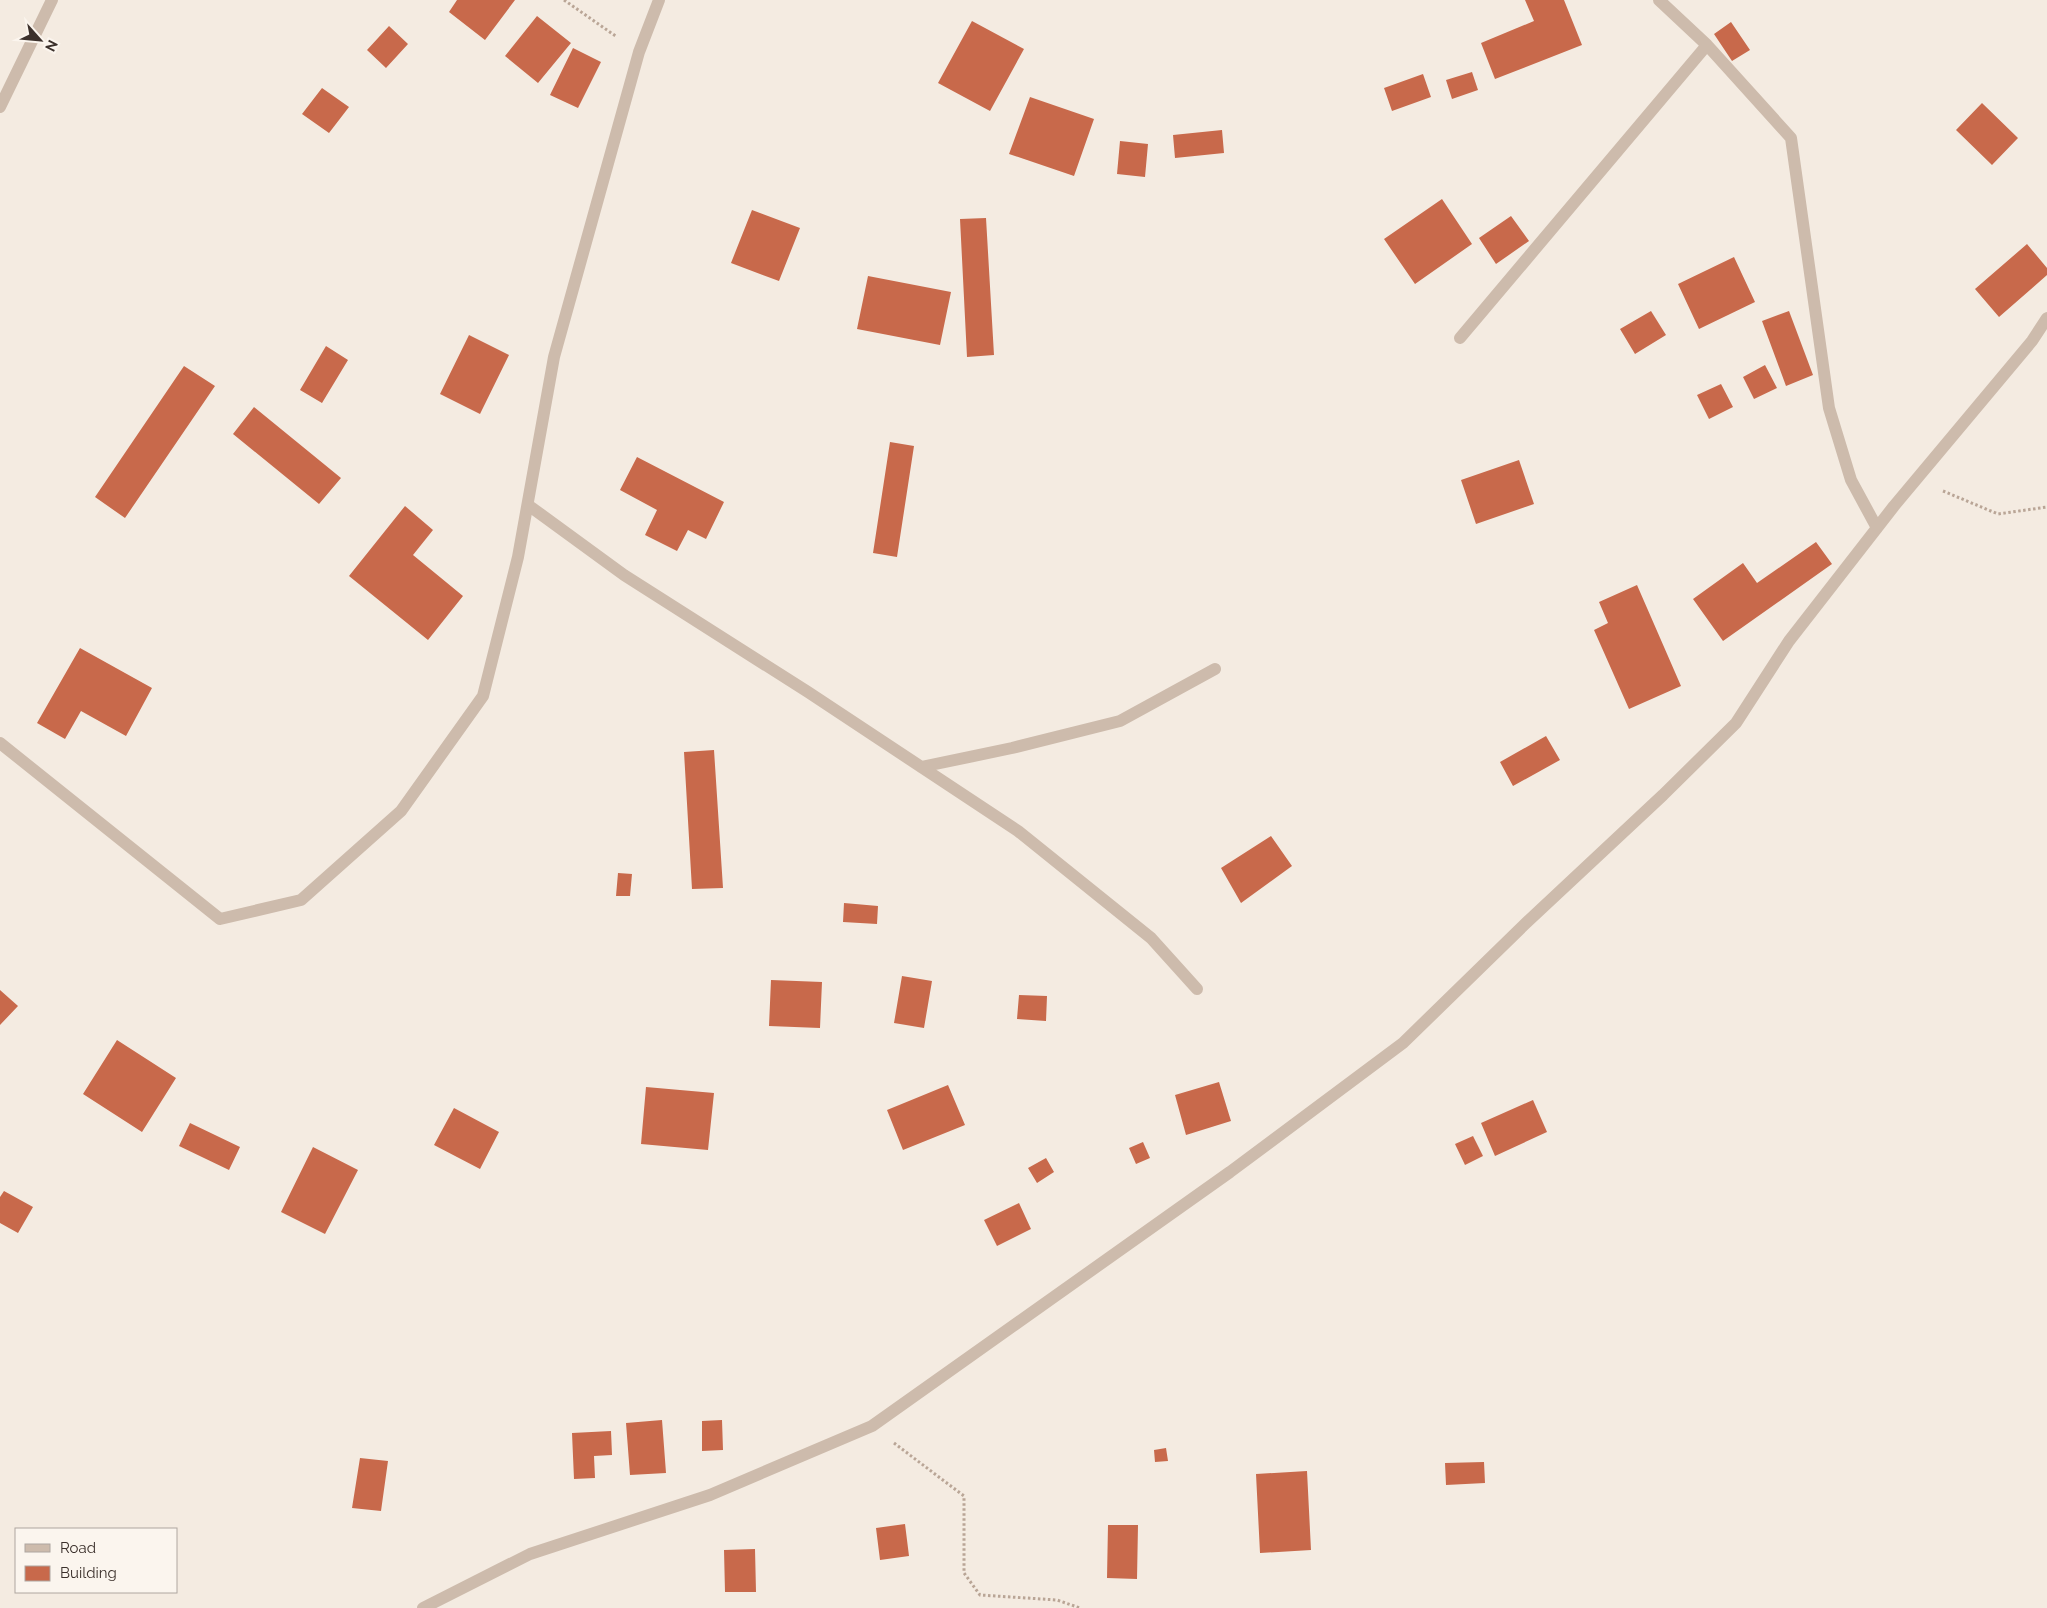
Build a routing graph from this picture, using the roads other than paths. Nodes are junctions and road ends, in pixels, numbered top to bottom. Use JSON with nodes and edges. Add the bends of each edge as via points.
{"nodes":[{"id":1,"x":52,"y":0,"type":"edge"},
{"id":2,"x":659,"y":0,"type":"edge"},
{"id":3,"x":1659,"y":0,"type":"edge"},
{"id":4,"x":1707,"y":45,"type":"junction"},
{"id":5,"x":0,"y":107,"type":"edge"},
{"id":6,"x":2047,"y":318,"type":"edge"},
{"id":7,"x":1460,"y":338,"type":"dead end"},
{"id":8,"x":528,"y":505,"type":"junction"},
{"id":9,"x":1877,"y":528,"type":"junction"},
{"id":10,"x":1216,"y":669,"type":"dead end"},
{"id":11,"x":0,"y":743,"type":"edge"},
{"id":12,"x":921,"y":767,"type":"junction"},
{"id":13,"x":1197,"y":989,"type":"dead end"},
{"id":14,"x":423,"y":1608,"type":"edge"}],
"edges":[{"from":1,"to":5,"type":"street"},
{"from":2,"to":8,"type":"street","via":[[639,52],[554,357]]},
{"from":3,"to":4,"type":"street"},
{"from":4,"to":7,"type":"street"},
{"from":4,"to":9,"type":"street","via":[[1791,138],[1829,408],[1851,480]]},
{"from":6,"to":9,"type":"street","via":[[2032,341]]},
{"from":8,"to":11,"type":"street","via":[[483,696],[401,812],[301,900],[220,919]]},
{"from":8,"to":12,"type":"street","via":[[624,575]]},
{"from":9,"to":14,"type":"street","via":[[1789,641],[1736,723],[1404,1043],[1230,1172],[872,1426],[710,1495],[530,1554]]},
{"from":10,"to":12,"type":"street","via":[[1120,721]]},
{"from":12,"to":13,"type":"street","via":[[1018,831],[1144,932]]}]}
